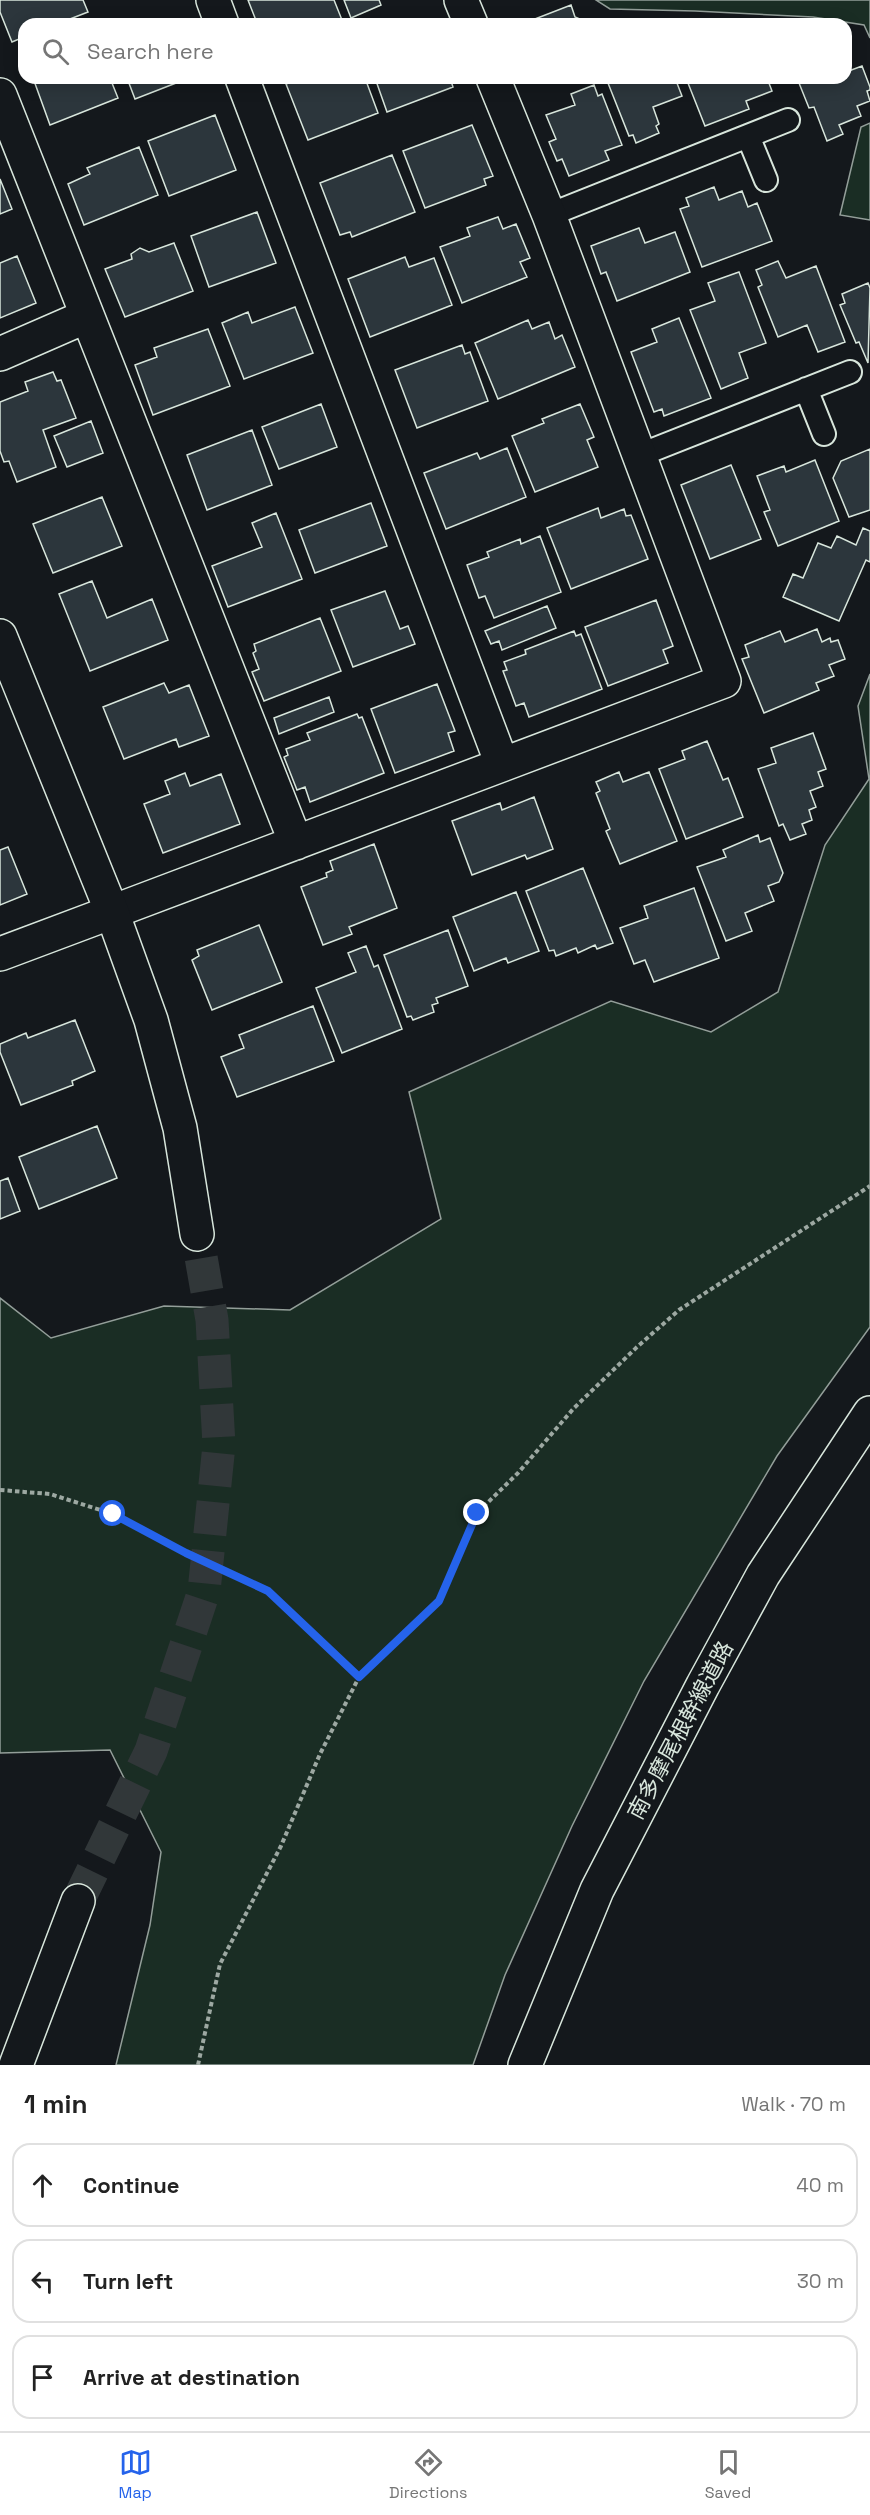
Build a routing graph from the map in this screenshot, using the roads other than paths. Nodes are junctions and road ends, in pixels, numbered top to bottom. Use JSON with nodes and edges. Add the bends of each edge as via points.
{"nodes":[{"id":1,"x":213,"y":0,"type":"edge"},
{"id":2,"x":461,"y":0,"type":"edge"},
{"id":3,"x":220,"y":18,"type":"edge"},
{"id":4,"x":468,"y":18,"type":"edge"},
{"id":5,"x":244,"y":84,"type":"edge"},
{"id":6,"x":495,"y":84,"type":"edge"},
{"id":7,"x":0,"y":95,"type":"edge"},
{"id":8,"x":788,"y":120,"type":"dead end"},
{"id":9,"x":748,"y":136,"type":"junction"},
{"id":10,"x":766,"y":180,"type":"dead end"},
{"id":11,"x":549,"y":215,"type":"junction"},
{"id":12,"x":87,"y":316,"type":"junction"},
{"id":13,"x":0,"y":354,"type":"edge"},
{"id":14,"x":850,"y":372,"type":"dead end"},
{"id":15,"x":806,"y":389,"type":"junction"},
{"id":16,"x":824,"y":434,"type":"dead end"},
{"id":17,"x":640,"y":455,"type":"junction"},
{"id":18,"x":0,"y":636,"type":"edge"},
{"id":19,"x":502,"y":764,"type":"junction"},
{"id":20,"x":296,"y":843,"type":"junction"},
{"id":21,"x":112,"y":912,"type":"junction"},
{"id":22,"x":0,"y":954,"type":"edge"},
{"id":23,"x":197,"y":1234,"type":"tunnel mouth"},
{"id":24,"x":870,"y":1413,"type":"edge"},
{"id":25,"x":78,"y":1900,"type":"tunnel mouth"},
{"id":26,"x":16,"y":2065,"type":"edge"},
{"id":27,"x":525,"y":2065,"type":"edge"}],
"edges":[{"from":1,"to":3,"type":"street"},
{"from":2,"to":4,"type":"street"},
{"from":5,"to":19,"type":"street"},
{"from":6,"to":11,"type":"street"},
{"from":7,"to":12,"type":"street"},
{"from":8,"to":9,"type":"lane"},
{"from":9,"to":10,"type":"lane"},
{"from":9,"to":11,"type":"lane"},
{"from":11,"to":17,"type":"street"},
{"from":12,"to":13,"type":"street"},
{"from":12,"to":20,"type":"street"},
{"from":14,"to":15,"type":"lane"},
{"from":15,"to":16,"type":"lane"},
{"from":15,"to":17,"type":"lane"},
{"from":17,"to":19,"type":"street","via":[[724,681]]},
{"from":18,"to":21,"type":"street"},
{"from":19,"to":20,"type":"street"},
{"from":20,"to":21,"type":"street"},
{"from":21,"to":22,"type":"street"},
{"from":21,"to":23,"type":"street","via":[[151,1020],[180,1128]]},
{"from":24,"to":27,"type":"street","name":"南多摩尾根幹線道路","via":[[763,1575],[703,1685],[597,1890]]},
{"from":25,"to":26,"type":"street"}]}
